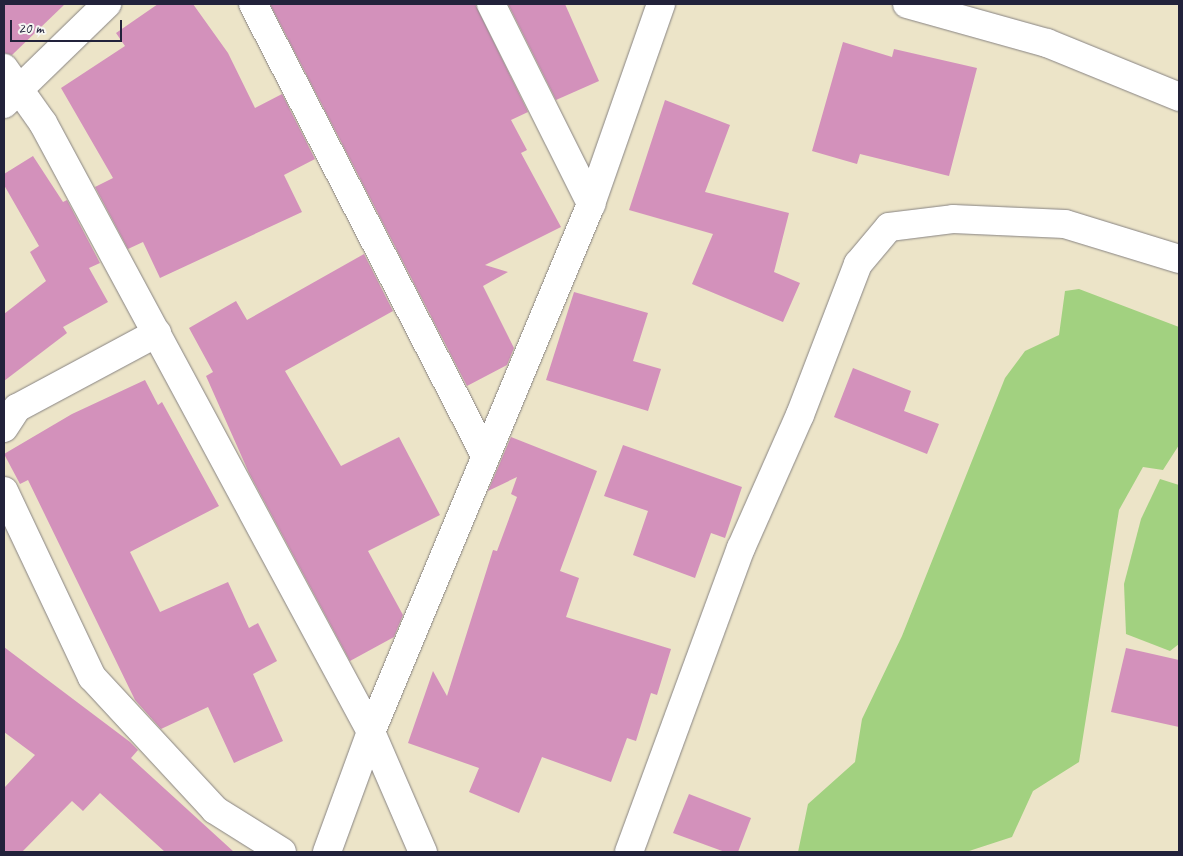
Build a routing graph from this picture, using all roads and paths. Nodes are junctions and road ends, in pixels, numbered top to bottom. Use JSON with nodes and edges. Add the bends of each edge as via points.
{"nodes":[{"id":1,"x":106,"y":4,"type":"edge"},
{"id":2,"x":253,"y":4,"type":"edge"},
{"id":3,"x":491,"y":4,"type":"edge"},
{"id":4,"x":660,"y":4,"type":"edge"},
{"id":5,"x":907,"y":4,"type":"edge"},
{"id":6,"x":4,"y":68,"type":"edge"},
{"id":7,"x":13,"y":96,"type":"edge"},
{"id":8,"x":1179,"y":97,"type":"edge"},
{"id":9,"x":591,"y":204,"type":"junction"},
{"id":10,"x":1179,"y":259,"type":"edge"},
{"id":11,"x":157,"y":333,"type":"junction"},
{"id":12,"x":8,"y":411,"type":"edge"},
{"id":13,"x":485,"y":456,"type":"junction"},
{"id":14,"x":4,"y":492,"type":"edge"},
{"id":15,"x":370,"y":732,"type":"junction"},
{"id":16,"x":282,"y":852,"type":"edge"},
{"id":17,"x":327,"y":852,"type":"edge"},
{"id":18,"x":422,"y":852,"type":"edge"},
{"id":19,"x":629,"y":852,"type":"edge"}],
"edges":[{"from":1,"to":7,"type":"street"},
{"from":2,"to":13,"type":"street"},
{"from":3,"to":9,"type":"street"},
{"from":4,"to":9,"type":"street"},
{"from":5,"to":8,"type":"street","via":[[1047,43]]},
{"from":6,"to":7,"type":"street"},
{"from":7,"to":11,"type":"street"},
{"from":9,"to":13,"type":"street"},
{"from":10,"to":19,"type":"street","via":[[1066,224],[953,219],[889,227],[858,264],[800,415],[741,548]]},
{"from":11,"to":12,"type":"street"},
{"from":11,"to":15,"type":"street"},
{"from":13,"to":15,"type":"street"},
{"from":14,"to":16,"type":"street","via":[[92,677],[215,810]]},
{"from":15,"to":17,"type":"street"},
{"from":15,"to":18,"type":"street"}]}
